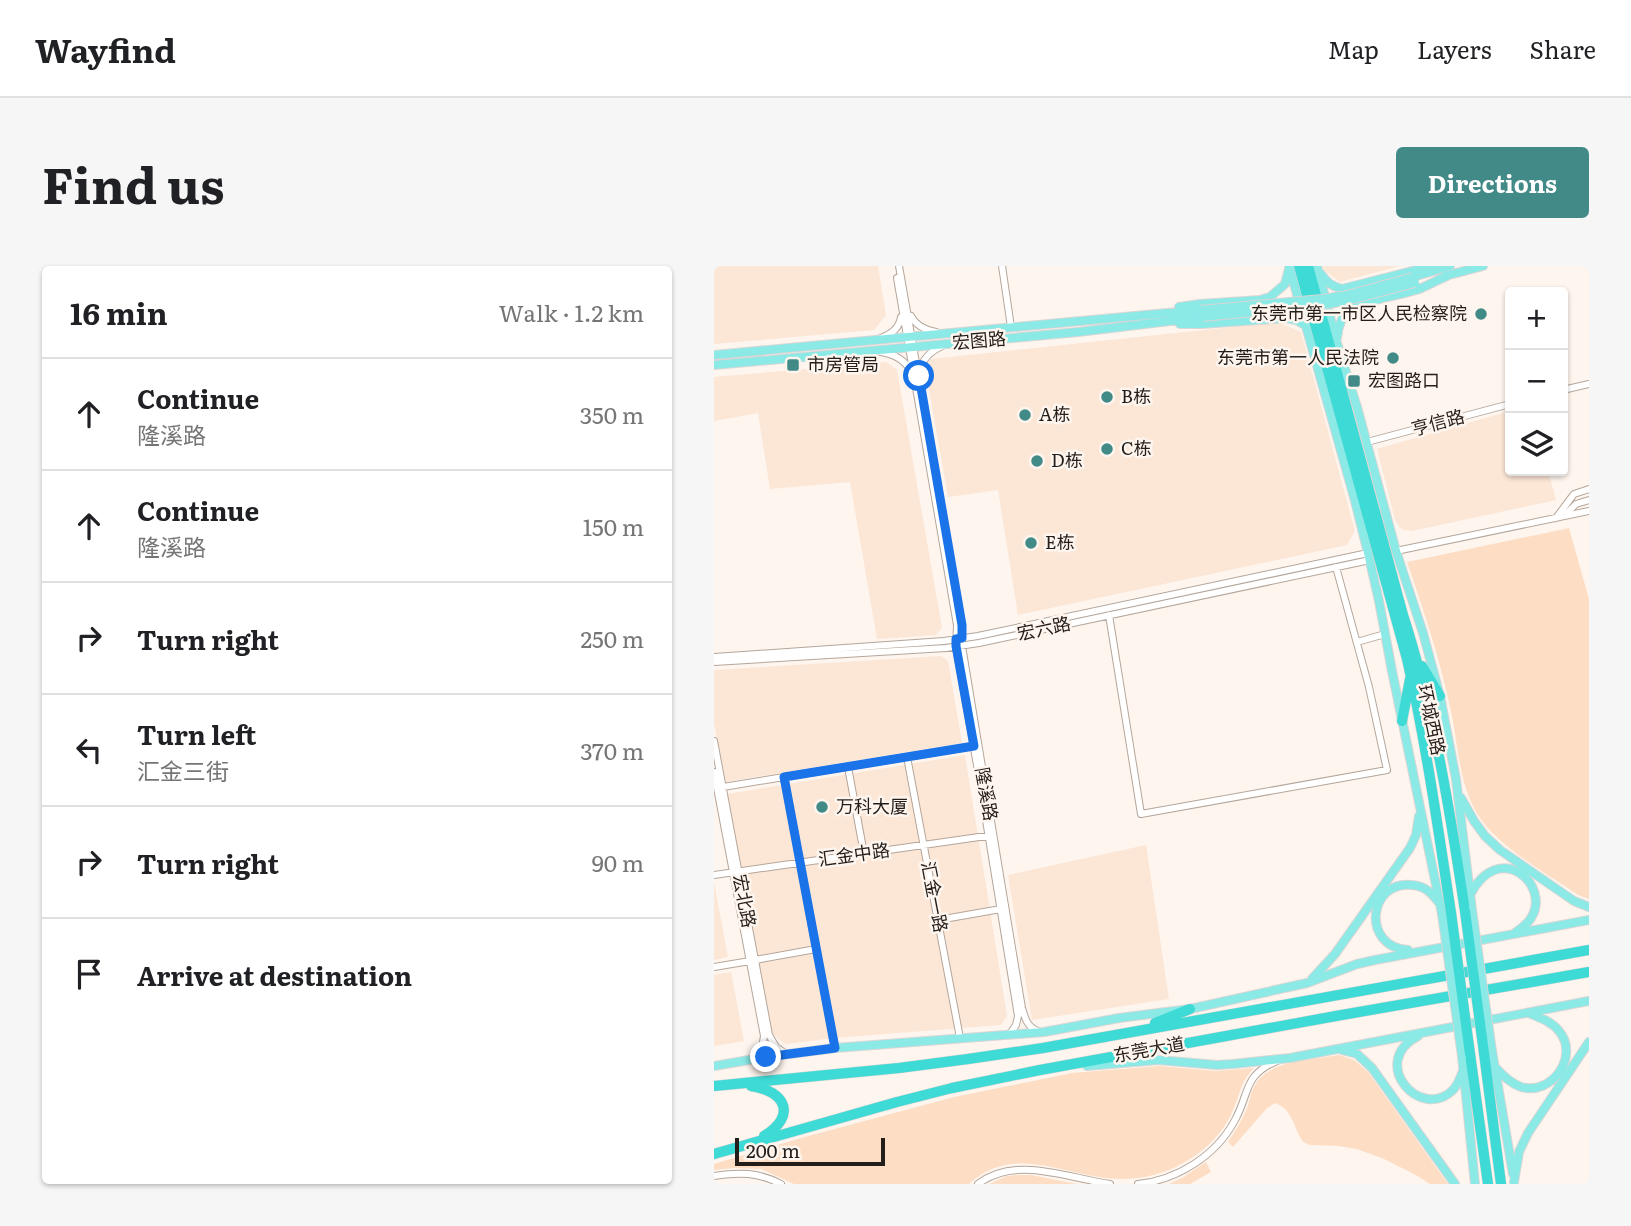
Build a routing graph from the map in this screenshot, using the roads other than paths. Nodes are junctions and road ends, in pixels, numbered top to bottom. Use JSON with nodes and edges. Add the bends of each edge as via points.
{"nodes":[{"id":1,"x":897,"y":266,"type":"edge"},
{"id":2,"x":1002,"y":266,"type":"edge"},
{"id":3,"x":1289,"y":266,"type":"edge"},
{"id":4,"x":1299,"y":266,"type":"edge"},
{"id":5,"x":1308,"y":266,"type":"edge"},
{"id":6,"x":1432,"y":266,"type":"edge"},
{"id":7,"x":1439,"y":266,"type":"edge"},
{"id":8,"x":1483,"y":266,"type":"edge"},
{"id":9,"x":1318,"y":268,"type":"edge"},
{"id":10,"x":1449,"y":269,"type":"edge"},
{"id":11,"x":1352,"y":287,"type":"junction"},
{"id":12,"x":1270,"y":297,"type":"junction"},
{"id":13,"x":904,"y":309,"type":"junction"},
{"id":14,"x":1352,"y":309,"type":"junction"},
{"id":15,"x":1159,"y":313,"type":"junction"},
{"id":16,"x":1201,"y":313,"type":"junction"},
{"id":17,"x":1273,"y":318,"type":"junction"},
{"id":18,"x":1167,"y":322,"type":"junction"},
{"id":19,"x":1305,"y":325,"type":"junction"},
{"id":20,"x":1011,"y":327,"type":"junction"},
{"id":21,"x":948,"y":333,"type":"junction"},
{"id":22,"x":909,"y":337,"type":"junction"},
{"id":23,"x":1336,"y":340,"type":"junction"},
{"id":24,"x":874,"y":341,"type":"junction"},
{"id":25,"x":948,"y":344,"type":"junction"},
{"id":26,"x":911,"y":348,"type":"junction"},
{"id":27,"x":875,"y":351,"type":"junction"},
{"id":28,"x":714,"y":355,"type":"edge"},
{"id":29,"x":714,"y":365,"type":"edge"},
{"id":30,"x":916,"y":376,"type":"junction"},
{"id":31,"x":1589,"y":384,"type":"edge"},
{"id":32,"x":1568,"y":389,"type":"edge"},
{"id":33,"x":1505,"y":405,"type":"edge"},
{"id":34,"x":1367,"y":442,"type":"junction"},
{"id":35,"x":1589,"y":489,"type":"edge"},
{"id":36,"x":1589,"y":500,"type":"edge"},
{"id":37,"x":1589,"y":511,"type":"edge"},
{"id":38,"x":1564,"y":516,"type":"junction"},
{"id":39,"x":1556,"y":518,"type":"junction"},
{"id":40,"x":1396,"y":551,"type":"junction"},
{"id":41,"x":1369,"y":556,"type":"junction"},
{"id":42,"x":1336,"y":567,"type":"junction"},
{"id":43,"x":1109,"y":615,"type":"junction"},
{"id":44,"x":1385,"y":634,"type":"junction"},
{"id":45,"x":959,"y":642,"type":"junction"},
{"id":46,"x":1357,"y":642,"type":"junction"},
{"id":47,"x":1416,"y":656,"type":"junction"},
{"id":48,"x":714,"y":659,"type":"edge"},
{"id":49,"x":1411,"y":675,"type":"junction"},
{"id":50,"x":1440,"y":695,"type":"junction"},
{"id":51,"x":1402,"y":722,"type":"junction"},
{"id":52,"x":714,"y":741,"type":"edge"},
{"id":53,"x":974,"y":746,"type":"junction"},
{"id":54,"x":908,"y":757,"type":"junction"},
{"id":55,"x":848,"y":767,"type":"junction"},
{"id":56,"x":714,"y":772,"type":"edge"},
{"id":57,"x":784,"y":777,"type":"junction"},
{"id":58,"x":718,"y":788,"type":"edge"},
{"id":59,"x":1458,"y":791,"type":"junction"},
{"id":60,"x":1420,"y":806,"type":"junction"},
{"id":61,"x":991,"y":835,"type":"junction"},
{"id":62,"x":924,"y":845,"type":"junction"},
{"id":63,"x":864,"y":853,"type":"junction"},
{"id":64,"x":800,"y":863,"type":"junction"},
{"id":65,"x":736,"y":872,"type":"junction"},
{"id":66,"x":714,"y":875,"type":"edge"},
{"id":67,"x":1470,"y":895,"type":"junction"},
{"id":68,"x":1589,"y":907,"type":"edge"},
{"id":69,"x":1001,"y":909,"type":"junction"},
{"id":70,"x":1444,"y":911,"type":"junction"},
{"id":71,"x":1469,"y":911,"type":"junction"},
{"id":72,"x":938,"y":920,"type":"junction"},
{"id":73,"x":1589,"y":920,"type":"edge"},
{"id":74,"x":1513,"y":934,"type":"junction"},
{"id":75,"x":816,"y":949,"type":"junction"},
{"id":76,"x":1589,"y":950,"type":"edge"},
{"id":77,"x":1418,"y":951,"type":"junction"},
{"id":78,"x":752,"y":960,"type":"junction"},
{"id":79,"x":714,"y":967,"type":"edge"},
{"id":80,"x":1589,"y":972,"type":"edge"},
{"id":81,"x":1307,"y":983,"type":"junction"},
{"id":82,"x":1589,"y":1001,"type":"edge"},
{"id":83,"x":1190,"y":1009,"type":"junction"},
{"id":84,"x":1528,"y":1013,"type":"junction"},
{"id":85,"x":1137,"y":1031,"type":"junction"},
{"id":86,"x":1044,"y":1032,"type":"junction"},
{"id":87,"x":1426,"y":1033,"type":"junction"},
{"id":88,"x":1009,"y":1035,"type":"junction"},
{"id":89,"x":960,"y":1038,"type":"junction"},
{"id":90,"x":1589,"y":1042,"type":"edge"},
{"id":91,"x":835,"y":1048,"type":"junction"},
{"id":92,"x":1339,"y":1049,"type":"junction"},
{"id":93,"x":1488,"y":1052,"type":"junction"},
{"id":94,"x":786,"y":1054,"type":"junction"},
{"id":95,"x":1466,"y":1055,"type":"junction"},
{"id":96,"x":1283,"y":1058,"type":"junction"},
{"id":97,"x":752,"y":1059,"type":"junction"},
{"id":98,"x":714,"y":1066,"type":"edge"},
{"id":99,"x":1494,"y":1067,"type":"junction"},
{"id":100,"x":1040,"y":1070,"type":"junction"},
{"id":101,"x":1464,"y":1071,"type":"junction"},
{"id":102,"x":737,"y":1084,"type":"junction"},
{"id":103,"x":714,"y":1086,"type":"edge"},
{"id":104,"x":752,"y":1144,"type":"junction"},
{"id":105,"x":714,"y":1154,"type":"edge"},
{"id":106,"x":714,"y":1176,"type":"edge"},
{"id":107,"x":1514,"y":1183,"type":"edge"},
{"id":108,"x":781,"y":1184,"type":"edge"},
{"id":109,"x":978,"y":1184,"type":"edge"},
{"id":110,"x":1110,"y":1184,"type":"edge"},
{"id":111,"x":1138,"y":1184,"type":"edge"},
{"id":112,"x":1455,"y":1184,"type":"edge"},
{"id":113,"x":1475,"y":1184,"type":"edge"},
{"id":114,"x":1488,"y":1184,"type":"edge"},
{"id":115,"x":1501,"y":1184,"type":"edge"}],
"edges":[{"from":1,"to":13,"type":"street","name":"隆溪路"},
{"from":2,"to":20,"type":"street"},
{"from":3,"to":12,"type":"main road","via":[[1285,284]]},
{"from":3,"to":19,"type":"main road"},
{"from":4,"to":49,"type":"highway","name":"环城西路"},
{"from":5,"to":47,"type":"highway","name":"环城西路"},
{"from":6,"to":11,"type":"main road"},
{"from":7,"to":10,"type":"main road"},
{"from":8,"to":10,"type":"main road"},
{"from":9,"to":11,"type":"main road","via":[[1333,286]]},
{"from":9,"to":23,"type":"main road"},
{"from":10,"to":14,"type":"main road","via":[[1421,288]]},
{"from":10,"to":16,"type":"main road","bridge":true,"via":[[1347,295]]},
{"from":11,"to":14,"type":"main road","via":[[1339,296],[1341,304]]},
{"from":12,"to":15,"type":"main road","via":[[1180,306]]},
{"from":12,"to":17,"type":"main road","via":[[1278,296],[1286,306],[1285,313]]},
{"from":13,"to":21,"type":"street","via":[[923,328]]},
{"from":13,"to":22,"type":"street","name":"隆溪路"},
{"from":13,"to":24,"type":"street","via":[[898,327]]},
{"from":14,"to":23,"type":"main road","via":[[1342,318]]},
{"from":15,"to":16,"type":"main road","name":"宏图路"},
{"from":15,"to":20,"type":"main road","name":"宏图路"},
{"from":16,"to":18,"type":"main road","name":"宏图路"},
{"from":17,"to":18,"type":"main road"},
{"from":17,"to":19,"type":"main road"},
{"from":18,"to":25,"type":"main road","name":"宏图路"},
{"from":19,"to":41,"type":"main road"},
{"from":20,"to":21,"type":"main road","name":"宏图路"},
{"from":21,"to":22,"type":"main road","name":"宏图路"},
{"from":22,"to":24,"type":"main road","name":"宏图路"},
{"from":22,"to":26,"type":"street","name":"隆溪路"},
{"from":23,"to":34,"type":"main road"},
{"from":24,"to":28,"type":"main road","name":"宏图路"},
{"from":25,"to":26,"type":"main road","name":"宏图路"},
{"from":25,"to":30,"type":"street","via":[[927,355]]},
{"from":26,"to":27,"type":"main road","name":"宏图路"},
{"from":26,"to":30,"type":"street","name":"隆溪路"},
{"from":27,"to":29,"type":"main road","name":"宏图路"},
{"from":27,"to":30,"type":"street","via":[[897,357]]},
{"from":30,"to":45,"type":"street","name":"隆溪路"},
{"from":31,"to":32,"type":"street"},
{"from":33,"to":34,"type":"street","name":"亨信路"},
{"from":34,"to":40,"type":"main road"},
{"from":35,"to":39,"type":"street","via":[[1574,494]]},
{"from":36,"to":38,"type":"street","via":[[1576,503]]},
{"from":37,"to":38,"type":"street"},
{"from":38,"to":39,"type":"street"},
{"from":39,"to":40,"type":"street"},
{"from":40,"to":50,"type":"main road"},
{"from":41,"to":42,"type":"street","name":"宏六路"},
{"from":41,"to":44,"type":"main road"},
{"from":41,"to":45,"type":"street","name":"宏六路"},
{"from":42,"to":43,"type":"street","name":"宏六路"},
{"from":42,"to":46,"type":"street"},
{"from":43,"to":45,"type":"street","name":"宏六路"},
{"from":43,"to":46,"type":"street","via":[[1141,814],[1387,770]]},
{"from":44,"to":46,"type":"street"},
{"from":44,"to":51,"type":"main road"},
{"from":45,"to":48,"type":"street","name":"宏六路"},
{"from":45,"to":53,"type":"street","name":"隆溪路"},
{"from":45,"to":61,"type":"street","name":"隆溪路"},
{"from":47,"to":50,"type":"highway"},
{"from":47,"to":71,"type":"highway","name":"环城西路"},
{"from":49,"to":51,"type":"highway"},
{"from":49,"to":70,"type":"highway","name":"环城西路","via":[[1434,796]]},
{"from":50,"to":59,"type":"main road"},
{"from":51,"to":60,"type":"main road"},
{"from":52,"to":58,"type":"street","name":"宏北路"},
{"from":53,"to":54,"type":"street"},
{"from":53,"to":61,"type":"street","name":"隆溪路"},
{"from":54,"to":55,"type":"street"},
{"from":54,"to":62,"type":"street","name":"汇金一路"},
{"from":55,"to":57,"type":"street"},
{"from":55,"to":63,"type":"street"},
{"from":56,"to":58,"type":"street","name":"宏北路"},
{"from":57,"to":58,"type":"street"},
{"from":57,"to":64,"type":"street"},
{"from":58,"to":65,"type":"street","name":"宏北路"},
{"from":59,"to":67,"type":"main road"},
{"from":59,"to":68,"type":"main road","via":[[1474,821],[1500,850]]},
{"from":60,"to":70,"type":"main road"},
{"from":60,"to":81,"type":"main road","via":[[1410,848],[1335,954]]},
{"from":61,"to":62,"type":"street","name":"汇金中路"},
{"from":61,"to":69,"type":"street","name":"隆溪路"},
{"from":61,"to":86,"type":"street","name":"隆溪路","via":[[1022,1008],[1032,1028]]},
{"from":62,"to":63,"type":"street","name":"汇金中路"},
{"from":62,"to":72,"type":"street","name":"汇金一路"},
{"from":63,"to":64,"type":"street","name":"汇金中路"},
{"from":64,"to":65,"type":"street","name":"汇金中路"},
{"from":64,"to":75,"type":"street"},
{"from":65,"to":66,"type":"street","name":"汇金中路"},
{"from":65,"to":78,"type":"street","name":"宏北路"},
{"from":67,"to":71,"type":"main road"},
{"from":67,"to":74,"type":"main road","via":[[1477,882],[1496,869],[1508,868],[1528,880],[1536,900],[1534,911]]},
{"from":69,"to":72,"type":"street"},
{"from":69,"to":88,"type":"street","name":"隆溪路","via":[[1018,1016]]},
{"from":70,"to":77,"type":"main road","via":[[1432,893],[1406,884],[1395,887],[1378,904],[1375,916],[1382,938],[1401,950]]},
{"from":70,"to":95,"type":"highway","name":"环城西路","bridge":true},
{"from":71,"to":93,"type":"highway","name":"环城西路","bridge":true},
{"from":72,"to":89,"type":"street","name":"汇金一路"},
{"from":73,"to":74,"type":"main road"},
{"from":74,"to":77,"type":"main road"},
{"from":75,"to":78,"type":"street"},
{"from":75,"to":91,"type":"street"},
{"from":76,"to":85,"type":"highway","name":"东莞大道"},
{"from":77,"to":81,"type":"main road","via":[[1357,964]]},
{"from":78,"to":79,"type":"street"},
{"from":78,"to":94,"type":"street","name":"宏北路","via":[[769,1035]]},
{"from":78,"to":97,"type":"street","name":"宏北路","via":[[764,1042]]},
{"from":80,"to":100,"type":"highway","name":"东莞大道"},
{"from":81,"to":83,"type":"main road"},
{"from":82,"to":84,"type":"main road"},
{"from":83,"to":85,"type":"highway"},
{"from":83,"to":86,"type":"main road"},
{"from":84,"to":87,"type":"main road"},
{"from":84,"to":99,"type":"main road","via":[[1559,1030],[1565,1041],[1560,1072],[1545,1085],[1521,1087]]},
{"from":85,"to":102,"type":"highway","name":"东莞大道","via":[[968,1059]]},
{"from":86,"to":88,"type":"main road"},
{"from":87,"to":92,"type":"main road"},
{"from":87,"to":101,"type":"main road","via":[[1404,1046],[1399,1055],[1398,1076],[1412,1093],[1424,1098],[1444,1096]]},
{"from":88,"to":89,"type":"main road"},
{"from":89,"to":91,"type":"main road"},
{"from":90,"to":107,"type":"main road","via":[[1528,1133]]},
{"from":91,"to":94,"type":"main road"},
{"from":92,"to":96,"type":"main road"},
{"from":92,"to":112,"type":"main road","via":[[1357,1054],[1372,1068]]},
{"from":93,"to":99,"type":"main road"},
{"from":93,"to":115,"type":"highway","name":"环城西路"},
{"from":94,"to":97,"type":"main road"},
{"from":95,"to":101,"type":"main road"},
{"from":95,"to":114,"type":"highway","name":"环城西路"},
{"from":96,"to":100,"type":"main road","via":[[1217,1065],[1158,1059]]},
{"from":96,"to":111,"type":"street","via":[[1250,1081],[1235,1121],[1209,1152],[1166,1179]]},
{"from":97,"to":98,"type":"main road"},
{"from":99,"to":107,"type":"main road"},
{"from":100,"to":104,"type":"highway","name":"东莞大道","via":[[908,1099]]},
{"from":101,"to":113,"type":"main road"},
{"from":102,"to":103,"type":"highway","name":"东莞大道"},
{"from":102,"to":104,"type":"highway","via":[[771,1091],[784,1107],[775,1129]]},
{"from":104,"to":105,"type":"highway","name":"东莞大道"},
{"from":106,"to":108,"type":"street","via":[[760,1175]]},
{"from":109,"to":110,"type":"street","via":[[1017,1169]]}]}
